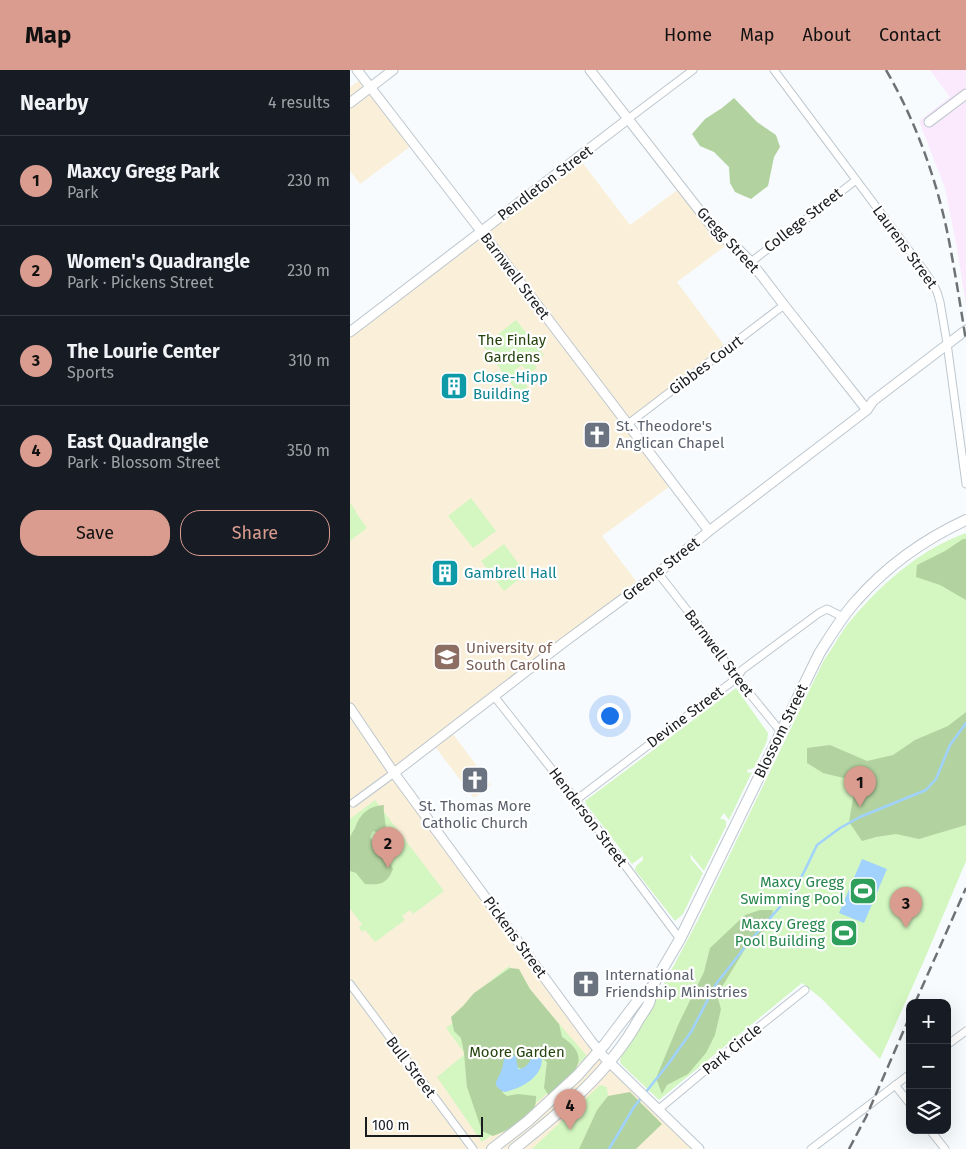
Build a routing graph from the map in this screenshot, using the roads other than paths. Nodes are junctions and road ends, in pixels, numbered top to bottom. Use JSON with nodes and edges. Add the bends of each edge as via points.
{"nodes":[{"id":1,"x":357,"y":70,"type":"edge"},
{"id":2,"x":393,"y":70,"type":"edge"},
{"id":3,"x":590,"y":70,"type":"edge"},
{"id":4,"x":693,"y":70,"type":"edge"},
{"id":5,"x":774,"y":70,"type":"edge"},
{"id":6,"x":371,"y":87,"type":"junction"},
{"id":7,"x":966,"y":94,"type":"edge"},
{"id":8,"x":350,"y":103,"type":"edge"},
{"id":9,"x":628,"y":119,"type":"junction"},
{"id":10,"x":929,"y":122,"type":"dead end"},
{"id":11,"x":856,"y":180,"type":"junction"},
{"id":12,"x":481,"y":232,"type":"junction"},
{"id":13,"x":751,"y":262,"type":"junction"},
{"id":14,"x":784,"y":305,"type":"junction"},
{"id":15,"x":966,"y":330,"type":"edge"},
{"id":16,"x":350,"y":332,"type":"edge"},
{"id":17,"x":948,"y":344,"type":"junction"},
{"id":18,"x":867,"y":410,"type":"junction"},
{"id":19,"x":628,"y":424,"type":"junction"},
{"id":20,"x":966,"y":484,"type":"edge"},
{"id":21,"x":966,"y":520,"type":"edge"},
{"id":22,"x":709,"y":531,"type":"junction"},
{"id":23,"x":658,"y":573,"type":"junction"},
{"id":24,"x":843,"y":617,"type":"junction"},
{"id":25,"x":737,"y":678,"type":"junction"},
{"id":26,"x":494,"y":696,"type":"junction"},
{"id":27,"x":350,"y":708,"type":"edge"},
{"id":28,"x":781,"y":732,"type":"junction"},
{"id":29,"x":394,"y":773,"type":"junction"},
{"id":30,"x":576,"y":800,"type":"junction"},
{"id":31,"x":353,"y":803,"type":"dead end"},
{"id":32,"x":680,"y":938,"type":"junction"},
{"id":33,"x":350,"y":984,"type":"edge"},
{"id":34,"x":652,"y":988,"type":"junction"},
{"id":35,"x":805,"y":990,"type":"dead end"},
{"id":36,"x":966,"y":1031,"type":"edge"},
{"id":37,"x":948,"y":1044,"type":"edge"},
{"id":38,"x":599,"y":1051,"type":"junction"},
{"id":39,"x":609,"y":1062,"type":"junction"},
{"id":40,"x":906,"y":1077,"type":"edge"},
{"id":41,"x":895,"y":1085,"type":"junction"},
{"id":42,"x":906,"y":1099,"type":"edge"},
{"id":43,"x":659,"y":1109,"type":"junction"},
{"id":44,"x":933,"y":1134,"type":"edge"},
{"id":45,"x":473,"y":1149,"type":"edge"},
{"id":46,"x":492,"y":1149,"type":"edge"},
{"id":47,"x":514,"y":1149,"type":"edge"},
{"id":48,"x":699,"y":1149,"type":"edge"},
{"id":49,"x":811,"y":1149,"type":"edge"},
{"id":50,"x":945,"y":1149,"type":"edge"}],
"edges":[{"from":1,"to":6,"type":"street","name":"Barnwell Street"},
{"from":2,"to":6,"type":"street"},
{"from":3,"to":9,"type":"street","name":"Gregg Street"},
{"from":4,"to":9,"type":"street","name":"Pendleton Street"},
{"from":5,"to":11,"type":"street","name":"Laurens Street"},
{"from":6,"to":8,"type":"street"},
{"from":6,"to":12,"type":"street","name":"Barnwell Street"},
{"from":7,"to":10,"type":"street"},
{"from":9,"to":12,"type":"street","name":"Pendleton Street"},
{"from":9,"to":13,"type":"street","name":"Gregg Street","via":[[717,233]]},
{"from":11,"to":13,"type":"street","name":"College Street"},
{"from":11,"to":17,"type":"street","name":"Laurens Street","via":[[932,282],[940,302]]},
{"from":12,"to":16,"type":"street","name":"Pendleton Street"},
{"from":12,"to":19,"type":"street","name":"Barnwell Street"},
{"from":13,"to":14,"type":"street","name":"Gregg Street"},
{"from":14,"to":18,"type":"street","name":"Gregg Street"},
{"from":14,"to":19,"type":"street","name":"Gibbes Court"},
{"from":15,"to":17,"type":"street","name":"Greene Street"},
{"from":17,"to":18,"type":"street","name":"Greene Street","via":[[873,401]]},
{"from":17,"to":20,"type":"street","name":"Laurens Street"},
{"from":18,"to":22,"type":"street","name":"Greene Street"},
{"from":19,"to":22,"type":"street","name":"Barnwell Street"},
{"from":21,"to":24,"type":"main road","name":"Blossom Street","via":[[930,538],[887,570]]},
{"from":22,"to":23,"type":"street","name":"Greene Street"},
{"from":23,"to":25,"type":"street","name":"Barnwell Street"},
{"from":23,"to":26,"type":"street","name":"Greene Street"},
{"from":24,"to":25,"type":"street","name":"Devine Street","via":[[827,609],[818,614],[742,670]]},
{"from":24,"to":28,"type":"main road","name":"Blossom Street","via":[[819,654]]},
{"from":25,"to":28,"type":"street","name":"Barnwell Street"},
{"from":25,"to":30,"type":"street","name":"Devine Street"},
{"from":26,"to":29,"type":"street","name":"Greene Street"},
{"from":26,"to":30,"type":"street","name":"Henderson Street"},
{"from":27,"to":29,"type":"street","name":"Pickens Street"},
{"from":28,"to":32,"type":"main road","name":"Blossom Street"},
{"from":29,"to":31,"type":"street","name":"Greene Street"},
{"from":29,"to":38,"type":"street","name":"Pickens Street"},
{"from":30,"to":32,"type":"street","name":"Henderson Street"},
{"from":32,"to":34,"type":"main road","name":"Blossom Street"},
{"from":33,"to":45,"type":"street","name":"Bull Street"},
{"from":34,"to":38,"type":"main road","name":"Blossom Street","via":[[639,999]]},
{"from":34,"to":39,"type":"main road","name":"Blossom Street","via":[[649,1002],[636,1026]]},
{"from":35,"to":43,"type":"street","name":"Park Circle"},
{"from":36,"to":37,"type":"street"},
{"from":38,"to":39,"type":"street","name":"Pickens Street"},
{"from":38,"to":46,"type":"main road","name":"Blossom Street","via":[[560,1092]]},
{"from":39,"to":43,"type":"street","name":"Pickens Street"},
{"from":39,"to":47,"type":"main road","name":"Blossom Street","via":[[570,1102]]},
{"from":40,"to":41,"type":"street"},
{"from":41,"to":42,"type":"street"},
{"from":41,"to":49,"type":"street"},
{"from":43,"to":48,"type":"street","name":"Pickens Street"},
{"from":44,"to":50,"type":"street"}]}
